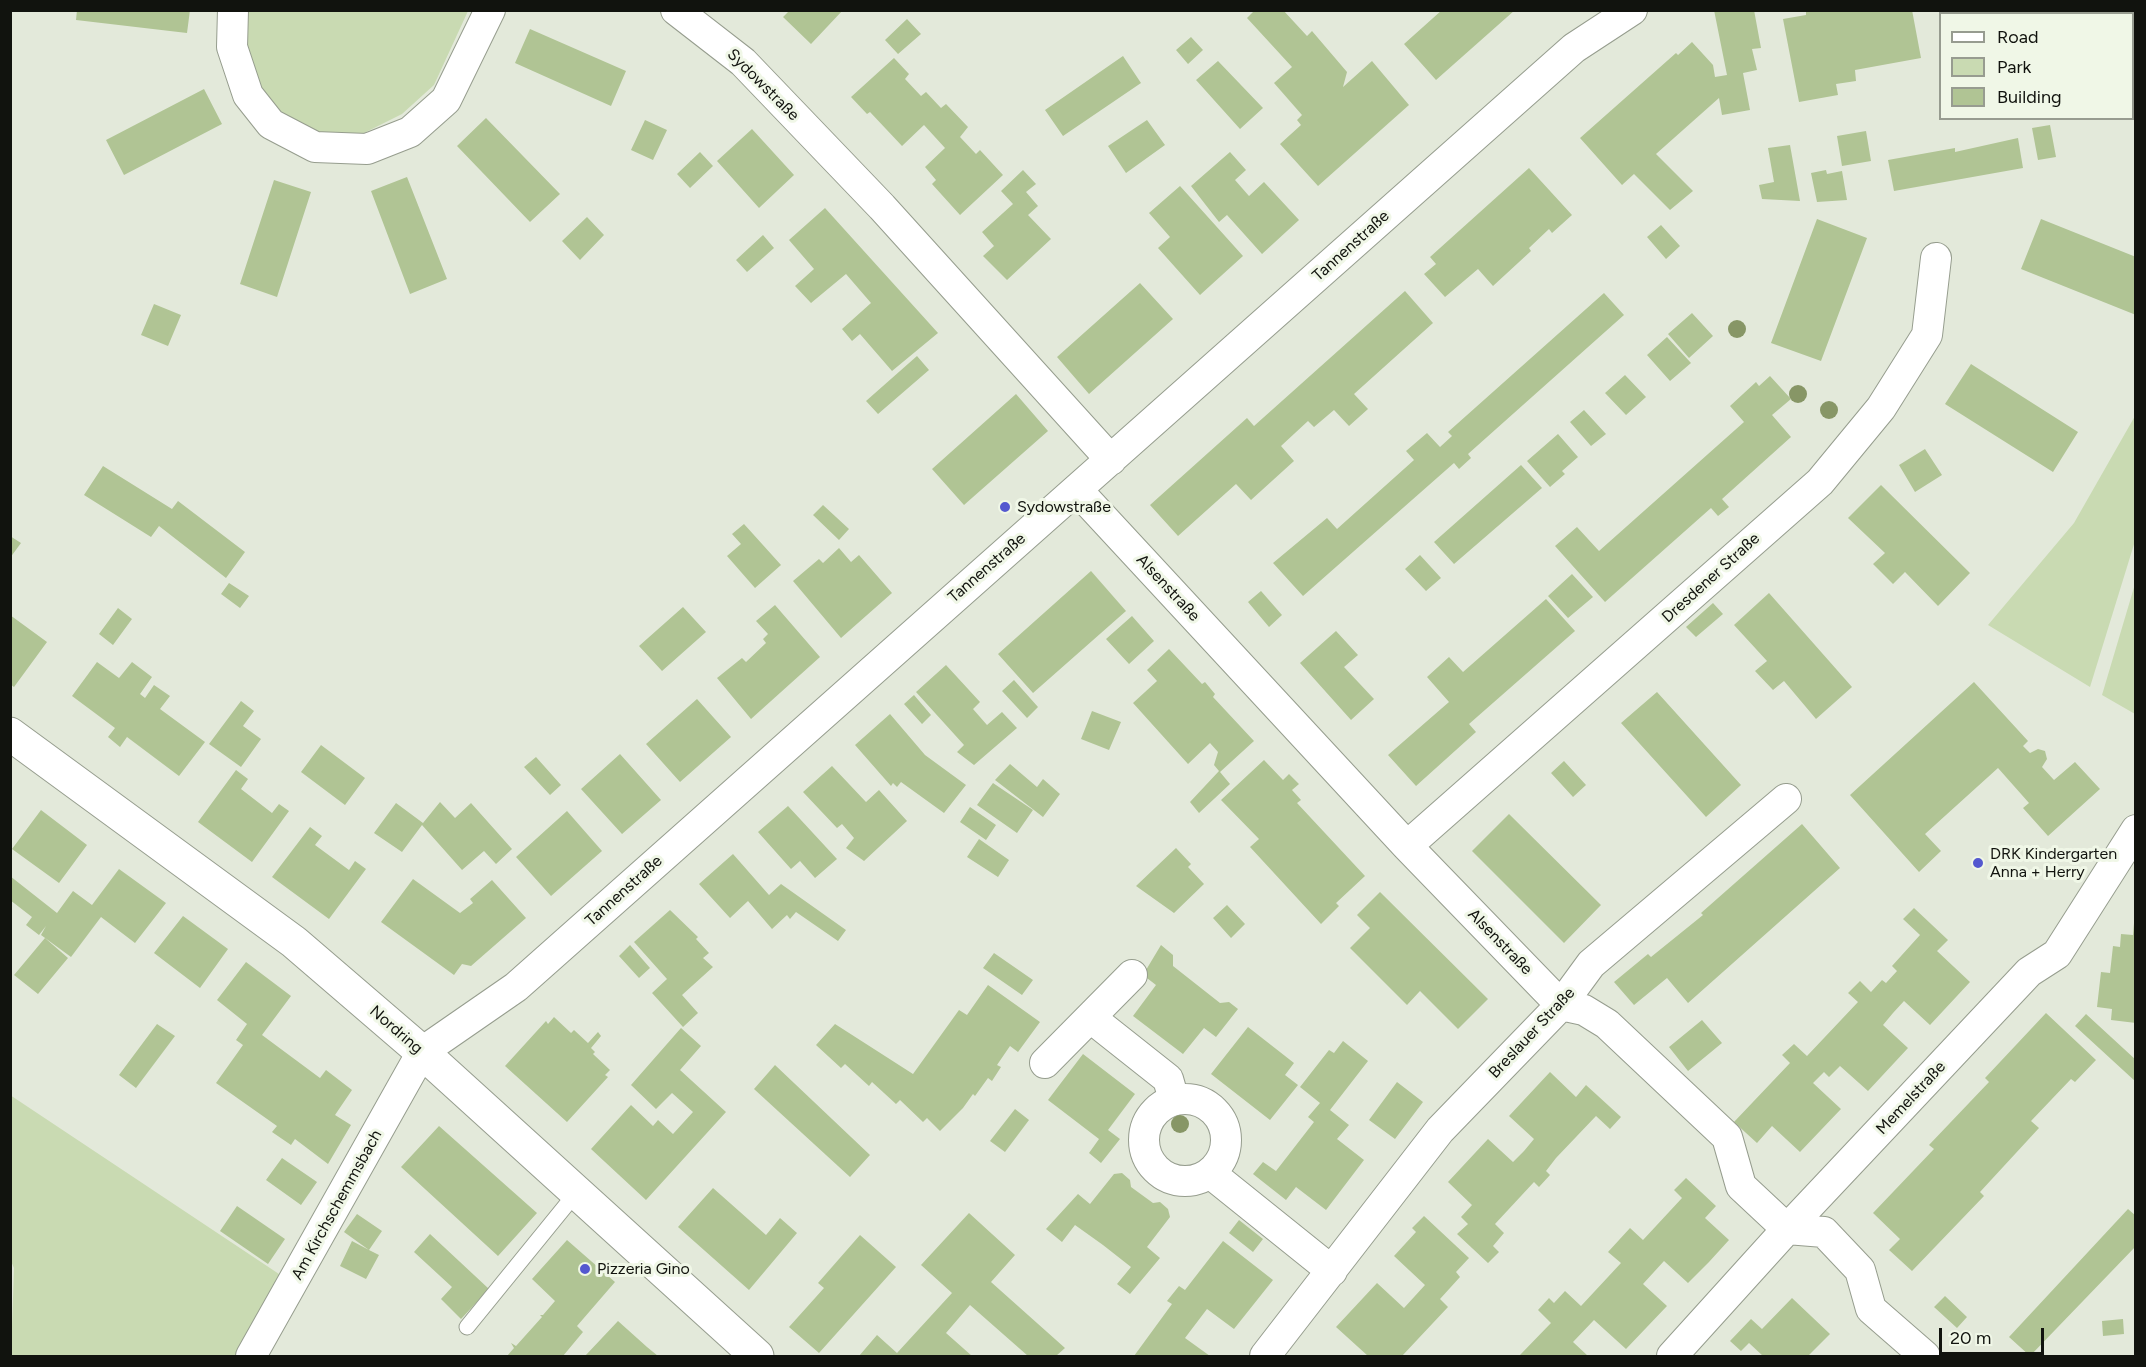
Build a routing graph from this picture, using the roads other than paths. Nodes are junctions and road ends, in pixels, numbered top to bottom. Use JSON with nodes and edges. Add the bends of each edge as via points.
{"nodes":[{"id":1,"x":233,"y":10,"type":"edge"},
{"id":2,"x":490,"y":10,"type":"edge"},
{"id":3,"x":676,"y":10,"type":"edge"},
{"id":4,"x":1632,"y":10,"type":"edge"},
{"id":5,"x":1936,"y":258,"type":"dead end"},
{"id":6,"x":1111,"y":460,"type":"junction"},
{"id":7,"x":1078,"y":491,"type":"junction"},
{"id":8,"x":10,"y":734,"type":"edge"},
{"id":9,"x":1786,"y":799,"type":"dead end"},
{"id":10,"x":2136,"y":831,"type":"edge"},
{"id":11,"x":1407,"y":846,"type":"junction"},
{"id":12,"x":1132,"y":975,"type":"dead end"},
{"id":13,"x":1561,"y":1005,"type":"junction"},
{"id":14,"x":1091,"y":1018,"type":"junction"},
{"id":15,"x":422,"y":1052,"type":"junction"},
{"id":16,"x":1045,"y":1063,"type":"dead end"},
{"id":17,"x":1174,"y":1100,"type":"junction"},
{"id":18,"x":1210,"y":1173,"type":"junction"},
{"id":19,"x":576,"y":1193,"type":"junction"},
{"id":20,"x":1787,"y":1229,"type":"junction"},
{"id":21,"x":1332,"y":1271,"type":"junction"},
{"id":22,"x":467,"y":1328,"type":"dead end"},
{"id":23,"x":251,"y":1356,"type":"edge"},
{"id":24,"x":757,"y":1356,"type":"edge"},
{"id":25,"x":1265,"y":1356,"type":"edge"},
{"id":26,"x":1672,"y":1356,"type":"edge"},
{"id":27,"x":1925,"y":1356,"type":"edge"}],
"edges":[{"from":1,"to":2,"type":"street","via":[[232,46],[248,95],[271,124],[315,147],[367,149],[410,132],[446,100]]},
{"from":3,"to":6,"type":"street","name":"Sydowstraße","via":[[743,62],[882,207]]},
{"from":4,"to":6,"type":"street","name":"Tannenstraße","via":[[1574,48]]},
{"from":5,"to":11,"type":"street","name":"Dresdener Straße","via":[[1927,335],[1881,408],[1820,482]]},
{"from":6,"to":7,"type":"street","name":"Tannenstraße"},
{"from":7,"to":11,"type":"street","name":"Alsenstraße"},
{"from":7,"to":15,"type":"street","name":"Tannenstraße","via":[[516,987]]},
{"from":8,"to":15,"type":"street","name":"Nordring","via":[[294,942]]},
{"from":9,"to":13,"type":"street","name":"Breslauer Straße","via":[[1592,964]]},
{"from":10,"to":20,"type":"street","name":"Memelstraße","via":[[2057,954],[2029,972]]},
{"from":11,"to":13,"type":"street","name":"Alsenstraße"},
{"from":12,"to":14,"type":"street"},
{"from":13,"to":20,"type":"street","name":"Alsenstraße","via":[[1584,1010],[1607,1024],[1727,1137],[1741,1186]]},
{"from":13,"to":21,"type":"street","name":"Breslauer Straße","via":[[1440,1130]]},
{"from":14,"to":16,"type":"street"},
{"from":14,"to":17,"type":"street","via":[[1168,1079]]},
{"from":15,"to":19,"type":"street","name":"Nordring"},
{"from":15,"to":23,"type":"street","name":"Am Kirchschemmsbach"},
{"from":17,"to":18,"type":"street","via":[[1202,1102],[1223,1122],[1226,1150]]},
{"from":17,"to":18,"type":"street","via":[[1157,1110],[1146,1126],[1144,1139],[1152,1164],[1160,1173],[1185,1182]]},
{"from":18,"to":21,"type":"street"},
{"from":19,"to":22,"type":"lane"},
{"from":19,"to":24,"type":"street","name":"Nordring"},
{"from":20,"to":26,"type":"street","name":"Memelstraße"},
{"from":20,"to":27,"type":"street","via":[[1824,1232],[1860,1270],[1871,1309]]},
{"from":21,"to":25,"type":"street","name":"Breslauer Straße"}]}
